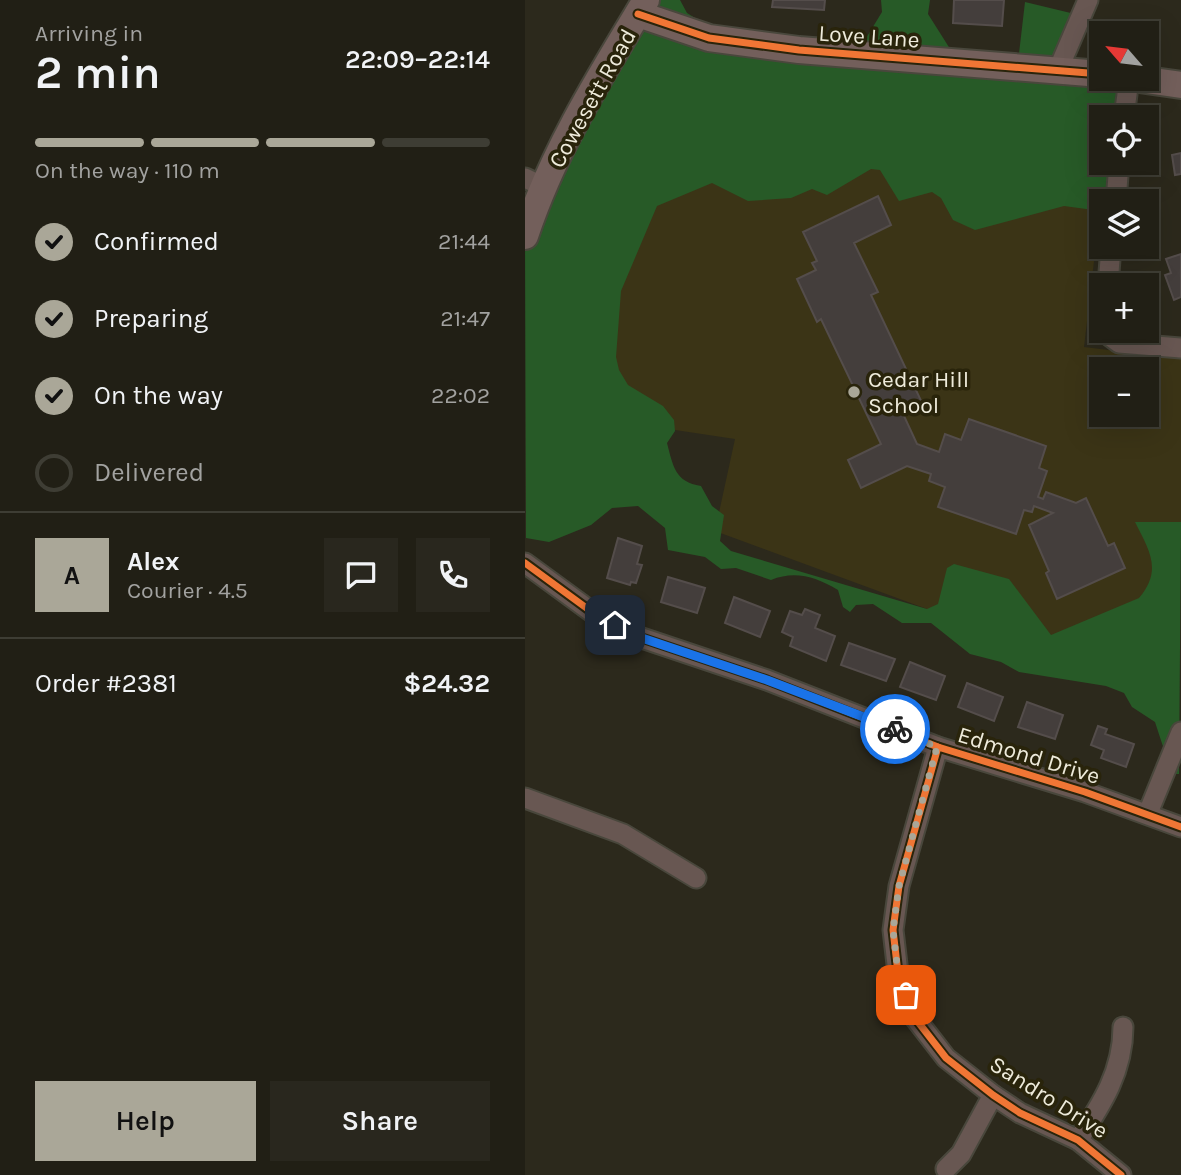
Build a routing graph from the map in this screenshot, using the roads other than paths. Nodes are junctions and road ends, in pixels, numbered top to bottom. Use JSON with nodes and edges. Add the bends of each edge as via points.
{"nodes":[{"id":1,"x":1088,"y":0,"type":"edge"},
{"id":2,"x":642,"y":7,"type":"edge"},
{"id":3,"x":1058,"y":70,"type":"junction"},
{"id":4,"x":1089,"y":73,"type":"edge"},
{"id":5,"x":1159,"y":82,"type":"edge"},
{"id":6,"x":1181,"y":85,"type":"edge"},
{"id":7,"x":535,"y":183,"type":"edge"},
{"id":8,"x":525,"y":236,"type":"edge"},
{"id":9,"x":1119,"y":343,"type":"edge"},
{"id":10,"x":1181,"y":348,"type":"edge"},
{"id":11,"x":525,"y":563,"type":"edge"},
{"id":12,"x":1181,"y":732,"type":"edge"},
{"id":13,"x":937,"y":747,"type":"junction"},
{"id":14,"x":525,"y":798,"type":"edge"},
{"id":15,"x":1148,"y":813,"type":"junction"},
{"id":16,"x":1181,"y":827,"type":"edge"},
{"id":17,"x":696,"y":878,"type":"dead end"},
{"id":18,"x":1123,"y":1027,"type":"dead end"},
{"id":19,"x":993,"y":1095,"type":"junction"},
{"id":20,"x":1078,"y":1140,"type":"junction"},
{"id":21,"x":946,"y":1170,"type":"dead end"},
{"id":22,"x":1121,"y":1175,"type":"edge"}],
"edges":[{"from":1,"to":3,"type":"street"},
{"from":2,"to":3,"type":"street","name":"Love Lane","via":[[709,38],[799,50]]},
{"from":2,"to":7,"type":"street","name":"Cowesett Road"},
{"from":3,"to":4,"type":"street","name":"Love Lane"},
{"from":5,"to":6,"type":"street"},
{"from":7,"to":8,"type":"street","name":"Cowesett Road"},
{"from":9,"to":10,"type":"street"},
{"from":11,"to":13,"type":"street","name":"Edmond Drive","via":[[596,615],[633,635],[767,680]]},
{"from":12,"to":15,"type":"street"},
{"from":13,"to":15,"type":"street","name":"Edmond Drive"},
{"from":13,"to":19,"type":"street","name":"Sandro Drive","via":[[899,886],[893,930],[898,973],[915,1018],[946,1058]]},
{"from":14,"to":17,"type":"street","via":[[623,834]]},
{"from":15,"to":16,"type":"street","name":"Edmond Drive"},
{"from":18,"to":20,"type":"street","via":[[1118,1070],[1103,1104]]},
{"from":19,"to":20,"type":"street","name":"Sandro Drive"},
{"from":19,"to":21,"type":"street","via":[[961,1154]]},
{"from":20,"to":22,"type":"street","name":"Sandro Drive"}]}
